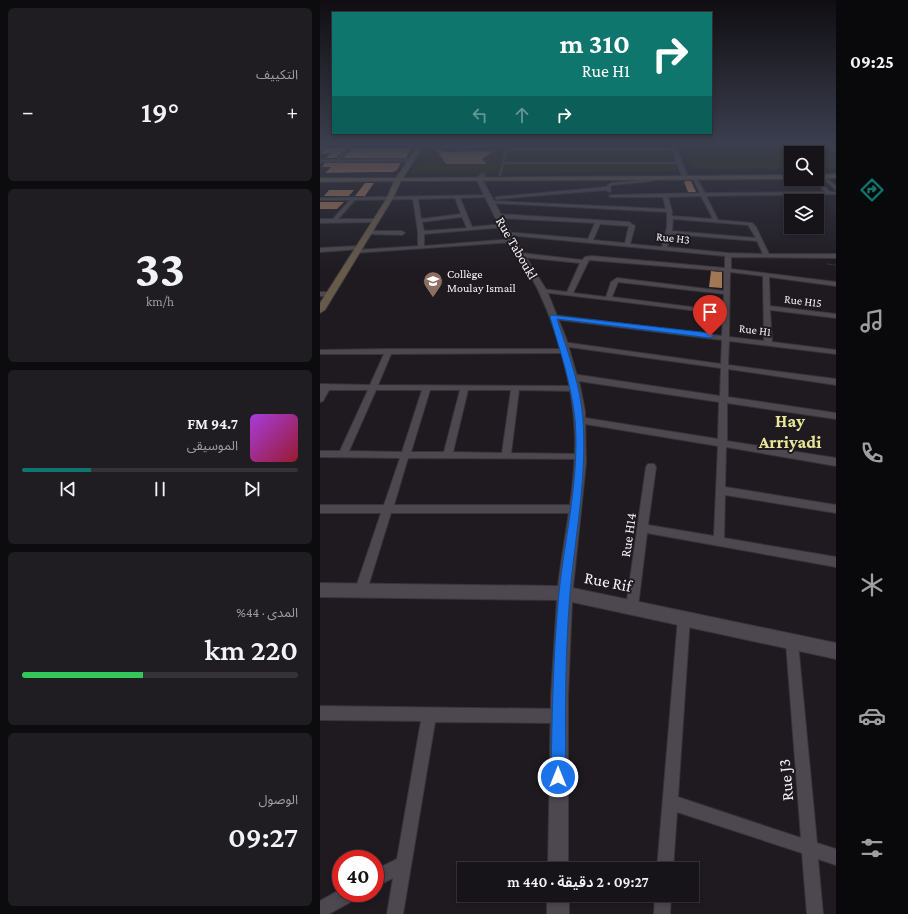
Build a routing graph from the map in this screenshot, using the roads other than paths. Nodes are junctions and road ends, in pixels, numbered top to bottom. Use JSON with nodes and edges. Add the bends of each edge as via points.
{"nodes":[{"id":1,"x":397,"y":185,"type":"edge"},
{"id":2,"x":483,"y":185,"type":"edge"},
{"id":3,"x":610,"y":185,"type":"edge"},
{"id":4,"x":698,"y":185,"type":"edge"},
{"id":5,"x":824,"y":185,"type":"edge"},
{"id":6,"x":609,"y":188,"type":"junction"},
{"id":7,"x":829,"y":193,"type":"junction"},
{"id":8,"x":836,"y":193,"type":"edge"},
{"id":9,"x":665,"y":195,"type":"junction"},
{"id":10,"x":704,"y":195,"type":"junction"},
{"id":11,"x":611,"y":196,"type":"junction"},
{"id":12,"x":415,"y":197,"type":"junction"},
{"id":13,"x":457,"y":197,"type":"junction"},
{"id":14,"x":390,"y":198,"type":"junction"},
{"id":15,"x":322,"y":199,"type":"edge"},
{"id":16,"x":353,"y":199,"type":"junction"},
{"id":17,"x":490,"y":199,"type":"junction"},
{"id":18,"x":580,"y":199,"type":"junction"},
{"id":19,"x":320,"y":205,"type":"edge"},
{"id":20,"x":613,"y":208,"type":"junction"},
{"id":21,"x":670,"y":211,"type":"junction"},
{"id":22,"x":464,"y":215,"type":"junction"},
{"id":23,"x":671,"y":217,"type":"junction"},
{"id":24,"x":320,"y":221,"type":"edge"},
{"id":25,"x":334,"y":221,"type":"junction"},
{"id":26,"x":376,"y":221,"type":"junction"},
{"id":27,"x":419,"y":221,"type":"junction"},
{"id":28,"x":716,"y":221,"type":"junction"},
{"id":29,"x":598,"y":222,"type":"junction"},
{"id":30,"x":470,"y":229,"type":"junction"},
{"id":31,"x":505,"y":229,"type":"junction"},
{"id":32,"x":670,"y":232,"type":"junction"},
{"id":33,"x":368,"y":233,"type":"junction"},
{"id":34,"x":402,"y":233,"type":"dead end"},
{"id":35,"x":421,"y":233,"type":"junction"},
{"id":36,"x":760,"y":240,"type":"junction"},
{"id":37,"x":590,"y":241,"type":"junction"},
{"id":38,"x":627,"y":244,"type":"junction"},
{"id":39,"x":421,"y":248,"type":"junction"},
{"id":40,"x":664,"y":248,"type":"junction"},
{"id":41,"x":320,"y":250,"type":"edge"},
{"id":42,"x":357,"y":250,"type":"junction"},
{"id":43,"x":521,"y":255,"type":"junction"},
{"id":44,"x":728,"y":255,"type":"junction"},
{"id":45,"x":767,"y":256,"type":"junction"},
{"id":46,"x":836,"y":256,"type":"edge"},
{"id":47,"x":584,"y":262,"type":"junction"},
{"id":48,"x":728,"y":270,"type":"junction"},
{"id":49,"x":766,"y":275,"type":"junction"},
{"id":50,"x":836,"y":284,"type":"edge"},
{"id":51,"x":543,"y":292,"type":"junction"},
{"id":52,"x":727,"y":293,"type":"junction"},
{"id":53,"x":320,"y":294,"type":"edge"},
{"id":54,"x":330,"y":294,"type":"junction"},
{"id":55,"x":569,"y":294,"type":"junction"},
{"id":56,"x":608,"y":299,"type":"junction"},
{"id":57,"x":768,"y":308,"type":"junction"},
{"id":58,"x":320,"y":310,"type":"edge"},
{"id":59,"x":727,"y":313,"type":"junction"},
{"id":60,"x":836,"y":316,"type":"edge"},
{"id":61,"x":553,"y":317,"type":"junction"},
{"id":62,"x":726,"y":338,"type":"junction"},
{"id":63,"x":768,"y":343,"type":"junction"},
{"id":64,"x":564,"y":348,"type":"junction"},
{"id":65,"x":389,"y":351,"type":"junction"},
{"id":66,"x":320,"y":352,"type":"edge"},
{"id":67,"x":836,"y":352,"type":"edge"},
{"id":68,"x":725,"y":366,"type":"junction"},
{"id":69,"x":836,"y":382,"type":"edge"},
{"id":70,"x":573,"y":383,"type":"junction"},
{"id":71,"x":373,"y":387,"type":"junction"},
{"id":72,"x":323,"y":388,"type":"edge"},
{"id":73,"x":427,"y":388,"type":"junction"},
{"id":74,"x":465,"y":388,"type":"junction"},
{"id":75,"x":515,"y":388,"type":"junction"},
{"id":76,"x":320,"y":399,"type":"edge"},
{"id":77,"x":724,"y":400,"type":"junction"},
{"id":78,"x":836,"y":416,"type":"edge"},
{"id":79,"x":579,"y":420,"type":"junction"},
{"id":80,"x":722,"y":444,"type":"junction"},
{"id":81,"x":320,"y":454,"type":"edge"},
{"id":82,"x":343,"y":454,"type":"junction"},
{"id":83,"x":405,"y":455,"type":"junction"},
{"id":84,"x":448,"y":455,"type":"junction"},
{"id":85,"x":506,"y":456,"type":"junction"},
{"id":86,"x":580,"y":457,"type":"junction"},
{"id":87,"x":836,"y":462,"type":"edge"},
{"id":88,"x":651,"y":467,"type":"dead end"},
{"id":89,"x":721,"y":490,"type":"junction"},
{"id":90,"x":836,"y":508,"type":"edge"},
{"id":91,"x":320,"y":509,"type":"edge"},
{"id":92,"x":388,"y":509,"type":"junction"},
{"id":93,"x":575,"y":509,"type":"junction"},
{"id":94,"x":643,"y":528,"type":"junction"},
{"id":95,"x":719,"y":542,"type":"junction"},
{"id":96,"x":836,"y":562,"type":"edge"},
{"id":97,"x":320,"y":590,"type":"edge"},
{"id":98,"x":361,"y":590,"type":"junction"},
{"id":99,"x":565,"y":593,"type":"junction"},
{"id":100,"x":632,"y":607,"type":"junction"},
{"id":101,"x":684,"y":618,"type":"junction"},
{"id":102,"x":792,"y":642,"type":"junction"},
{"id":103,"x":836,"y":652,"type":"edge"},
{"id":104,"x":320,"y":713,"type":"edge"},
{"id":105,"x":429,"y":715,"type":"junction"},
{"id":106,"x":559,"y":716,"type":"junction"},
{"id":107,"x":670,"y":802,"type":"junction"},
{"id":108,"x":810,"y":849,"type":"junction"},
{"id":109,"x":836,"y":857,"type":"edge"},
{"id":110,"x":558,"y":862,"type":"edge"},
{"id":111,"x":666,"y":862,"type":"edge"},
{"id":112,"x":403,"y":864,"type":"junction"},
{"id":113,"x":384,"y":874,"type":"edge"},
{"id":114,"x":334,"y":902,"type":"edge"},
{"id":115,"x":663,"y":902,"type":"edge"},
{"id":116,"x":320,"y":910,"type":"edge"},
{"id":117,"x":395,"y":914,"type":"edge"},
{"id":118,"x":662,"y":914,"type":"edge"},
{"id":119,"x":815,"y":914,"type":"edge"}],
"edges":[{"from":1,"to":14,"type":"main road"},
{"from":2,"to":17,"type":"street","name":"Rue Taboukl"},
{"from":3,"to":6,"type":"street"},
{"from":4,"to":10,"type":"street"},
{"from":5,"to":7,"type":"street"},
{"from":6,"to":11,"type":"street"},
{"from":6,"to":18,"type":"street"},
{"from":7,"to":8,"type":"street"},
{"from":7,"to":10,"type":"street"},
{"from":9,"to":10,"type":"street"},
{"from":9,"to":11,"type":"street"},
{"from":9,"to":21,"type":"street"},
{"from":10,"to":28,"type":"street"},
{"from":11,"to":20,"type":"street"},
{"from":12,"to":13,"type":"street"},
{"from":12,"to":14,"type":"street"},
{"from":12,"to":27,"type":"street"},
{"from":13,"to":17,"type":"street"},
{"from":13,"to":22,"type":"street"},
{"from":14,"to":16,"type":"street"},
{"from":14,"to":26,"type":"main road"},
{"from":15,"to":16,"type":"street"},
{"from":15,"to":19,"type":"street"},
{"from":16,"to":25,"type":"street"},
{"from":17,"to":18,"type":"street"},
{"from":17,"to":18,"type":"street"},
{"from":17,"to":31,"type":"street","name":"Rue Taboukl"},
{"from":18,"to":20,"type":"street"},
{"from":20,"to":21,"type":"street"},
{"from":21,"to":23,"type":"street"},
{"from":22,"to":27,"type":"street"},
{"from":22,"to":30,"type":"street"},
{"from":23,"to":28,"type":"street"},
{"from":23,"to":32,"type":"street"},
{"from":24,"to":25,"type":"street"},
{"from":25,"to":26,"type":"street"},
{"from":26,"to":33,"type":"main road"},
{"from":27,"to":35,"type":"street"},
{"from":28,"to":36,"type":"street","via":[[750,224]]},
{"from":29,"to":31,"type":"street"},
{"from":29,"to":37,"type":"street"},
{"from":29,"to":38,"type":"street","via":[[632,225]]},
{"from":30,"to":31,"type":"street"},
{"from":30,"to":35,"type":"street"},
{"from":31,"to":37,"type":"street","name":"Rue H3"},
{"from":31,"to":39,"type":"street"},
{"from":31,"to":43,"type":"street","name":"Rue Taboukl"},
{"from":32,"to":36,"type":"street"},
{"from":32,"to":40,"type":"street"},
{"from":33,"to":34,"type":"street"},
{"from":33,"to":42,"type":"main road"},
{"from":35,"to":39,"type":"street"},
{"from":36,"to":45,"type":"street"},
{"from":37,"to":38,"type":"street","name":"Rue H3"},
{"from":38,"to":40,"type":"street","name":"Rue H3"},
{"from":39,"to":42,"type":"street"},
{"from":40,"to":44,"type":"street","name":"Rue H3"},
{"from":41,"to":42,"type":"street"},
{"from":42,"to":54,"type":"main road"},
{"from":43,"to":47,"type":"street"},
{"from":43,"to":51,"type":"street","name":"Rue Taboukl"},
{"from":44,"to":45,"type":"street","name":"Rue H3"},
{"from":44,"to":48,"type":"street"},
{"from":45,"to":46,"type":"street","name":"Rue H3"},
{"from":47,"to":48,"type":"street","via":[[587,258],[592,258]]},
{"from":47,"to":55,"type":"street"},
{"from":48,"to":49,"type":"street"},
{"from":48,"to":52,"type":"street"},
{"from":49,"to":50,"type":"street"},
{"from":49,"to":57,"type":"street"},
{"from":51,"to":55,"type":"street"},
{"from":51,"to":61,"type":"street","name":"Rue Taboukl"},
{"from":52,"to":56,"type":"street","via":[[617,280]]},
{"from":52,"to":59,"type":"street"},
{"from":53,"to":54,"type":"street"},
{"from":54,"to":58,"type":"main road"},
{"from":55,"to":56,"type":"street"},
{"from":56,"to":59,"type":"street"},
{"from":57,"to":60,"type":"street","name":"Rue H15"},
{"from":57,"to":63,"type":"street"},
{"from":59,"to":62,"type":"street"},
{"from":61,"to":62,"type":"street","name":"Rue H1"},
{"from":61,"to":64,"type":"street","name":"Rue Taboukl"},
{"from":62,"to":63,"type":"street","name":"Rue H1"},
{"from":62,"to":68,"type":"street"},
{"from":63,"to":67,"type":"street","name":"Rue H1"},
{"from":64,"to":65,"type":"street"},
{"from":64,"to":68,"type":"street"},
{"from":64,"to":70,"type":"street","name":"Rue Taboukl"},
{"from":65,"to":66,"type":"street"},
{"from":65,"to":71,"type":"street"},
{"from":68,"to":69,"type":"street"},
{"from":68,"to":77,"type":"street"},
{"from":70,"to":75,"type":"street"},
{"from":70,"to":77,"type":"street"},
{"from":70,"to":79,"type":"street","name":"Rue Taboukl"},
{"from":71,"to":72,"type":"street"},
{"from":71,"to":73,"type":"street"},
{"from":71,"to":82,"type":"street"},
{"from":72,"to":76,"type":"street"},
{"from":73,"to":74,"type":"street"},
{"from":73,"to":83,"type":"street"},
{"from":74,"to":75,"type":"street"},
{"from":74,"to":84,"type":"street"},
{"from":75,"to":85,"type":"street"},
{"from":77,"to":78,"type":"street"},
{"from":77,"to":80,"type":"street"},
{"from":79,"to":80,"type":"street"},
{"from":79,"to":86,"type":"street","name":"Rue Taboukl"},
{"from":80,"to":87,"type":"street"},
{"from":80,"to":89,"type":"street"},
{"from":81,"to":82,"type":"street"},
{"from":82,"to":83,"type":"street"},
{"from":83,"to":84,"type":"street"},
{"from":83,"to":92,"type":"street"},
{"from":84,"to":85,"type":"street"},
{"from":85,"to":86,"type":"street"},
{"from":86,"to":93,"type":"street","name":"Rue Taboukl"},
{"from":88,"to":94,"type":"street","name":"Rue H14"},
{"from":89,"to":90,"type":"street"},
{"from":89,"to":95,"type":"street"},
{"from":91,"to":92,"type":"street"},
{"from":92,"to":93,"type":"street"},
{"from":92,"to":98,"type":"street"},
{"from":93,"to":99,"type":"street","name":"Rue Taboukl"},
{"from":94,"to":95,"type":"street"},
{"from":94,"to":100,"type":"street","name":"Rue H14"},
{"from":95,"to":96,"type":"street"},
{"from":97,"to":98,"type":"street","name":"Rue Rif"},
{"from":98,"to":99,"type":"street","name":"Rue Rif"},
{"from":99,"to":100,"type":"street","name":"Rue Rif"},
{"from":99,"to":106,"type":"street","name":"Rue Taboukl"},
{"from":100,"to":101,"type":"street","name":"Rue Rif"},
{"from":101,"to":102,"type":"street","name":"Rue Rif"},
{"from":101,"to":107,"type":"street"},
{"from":102,"to":103,"type":"street","name":"Rue Rif"},
{"from":102,"to":108,"type":"street","name":"Rue J3"},
{"from":104,"to":105,"type":"street"},
{"from":105,"to":106,"type":"street"},
{"from":105,"to":112,"type":"street"},
{"from":106,"to":110,"type":"street","name":"Rue Taboukl"},
{"from":107,"to":108,"type":"street"},
{"from":107,"to":111,"type":"street"},
{"from":108,"to":109,"type":"street"},
{"from":108,"to":119,"type":"street","name":"Rue J3"},
{"from":112,"to":113,"type":"street"},
{"from":112,"to":117,"type":"street"},
{"from":114,"to":116,"type":"street"},
{"from":115,"to":118,"type":"street"}]}
